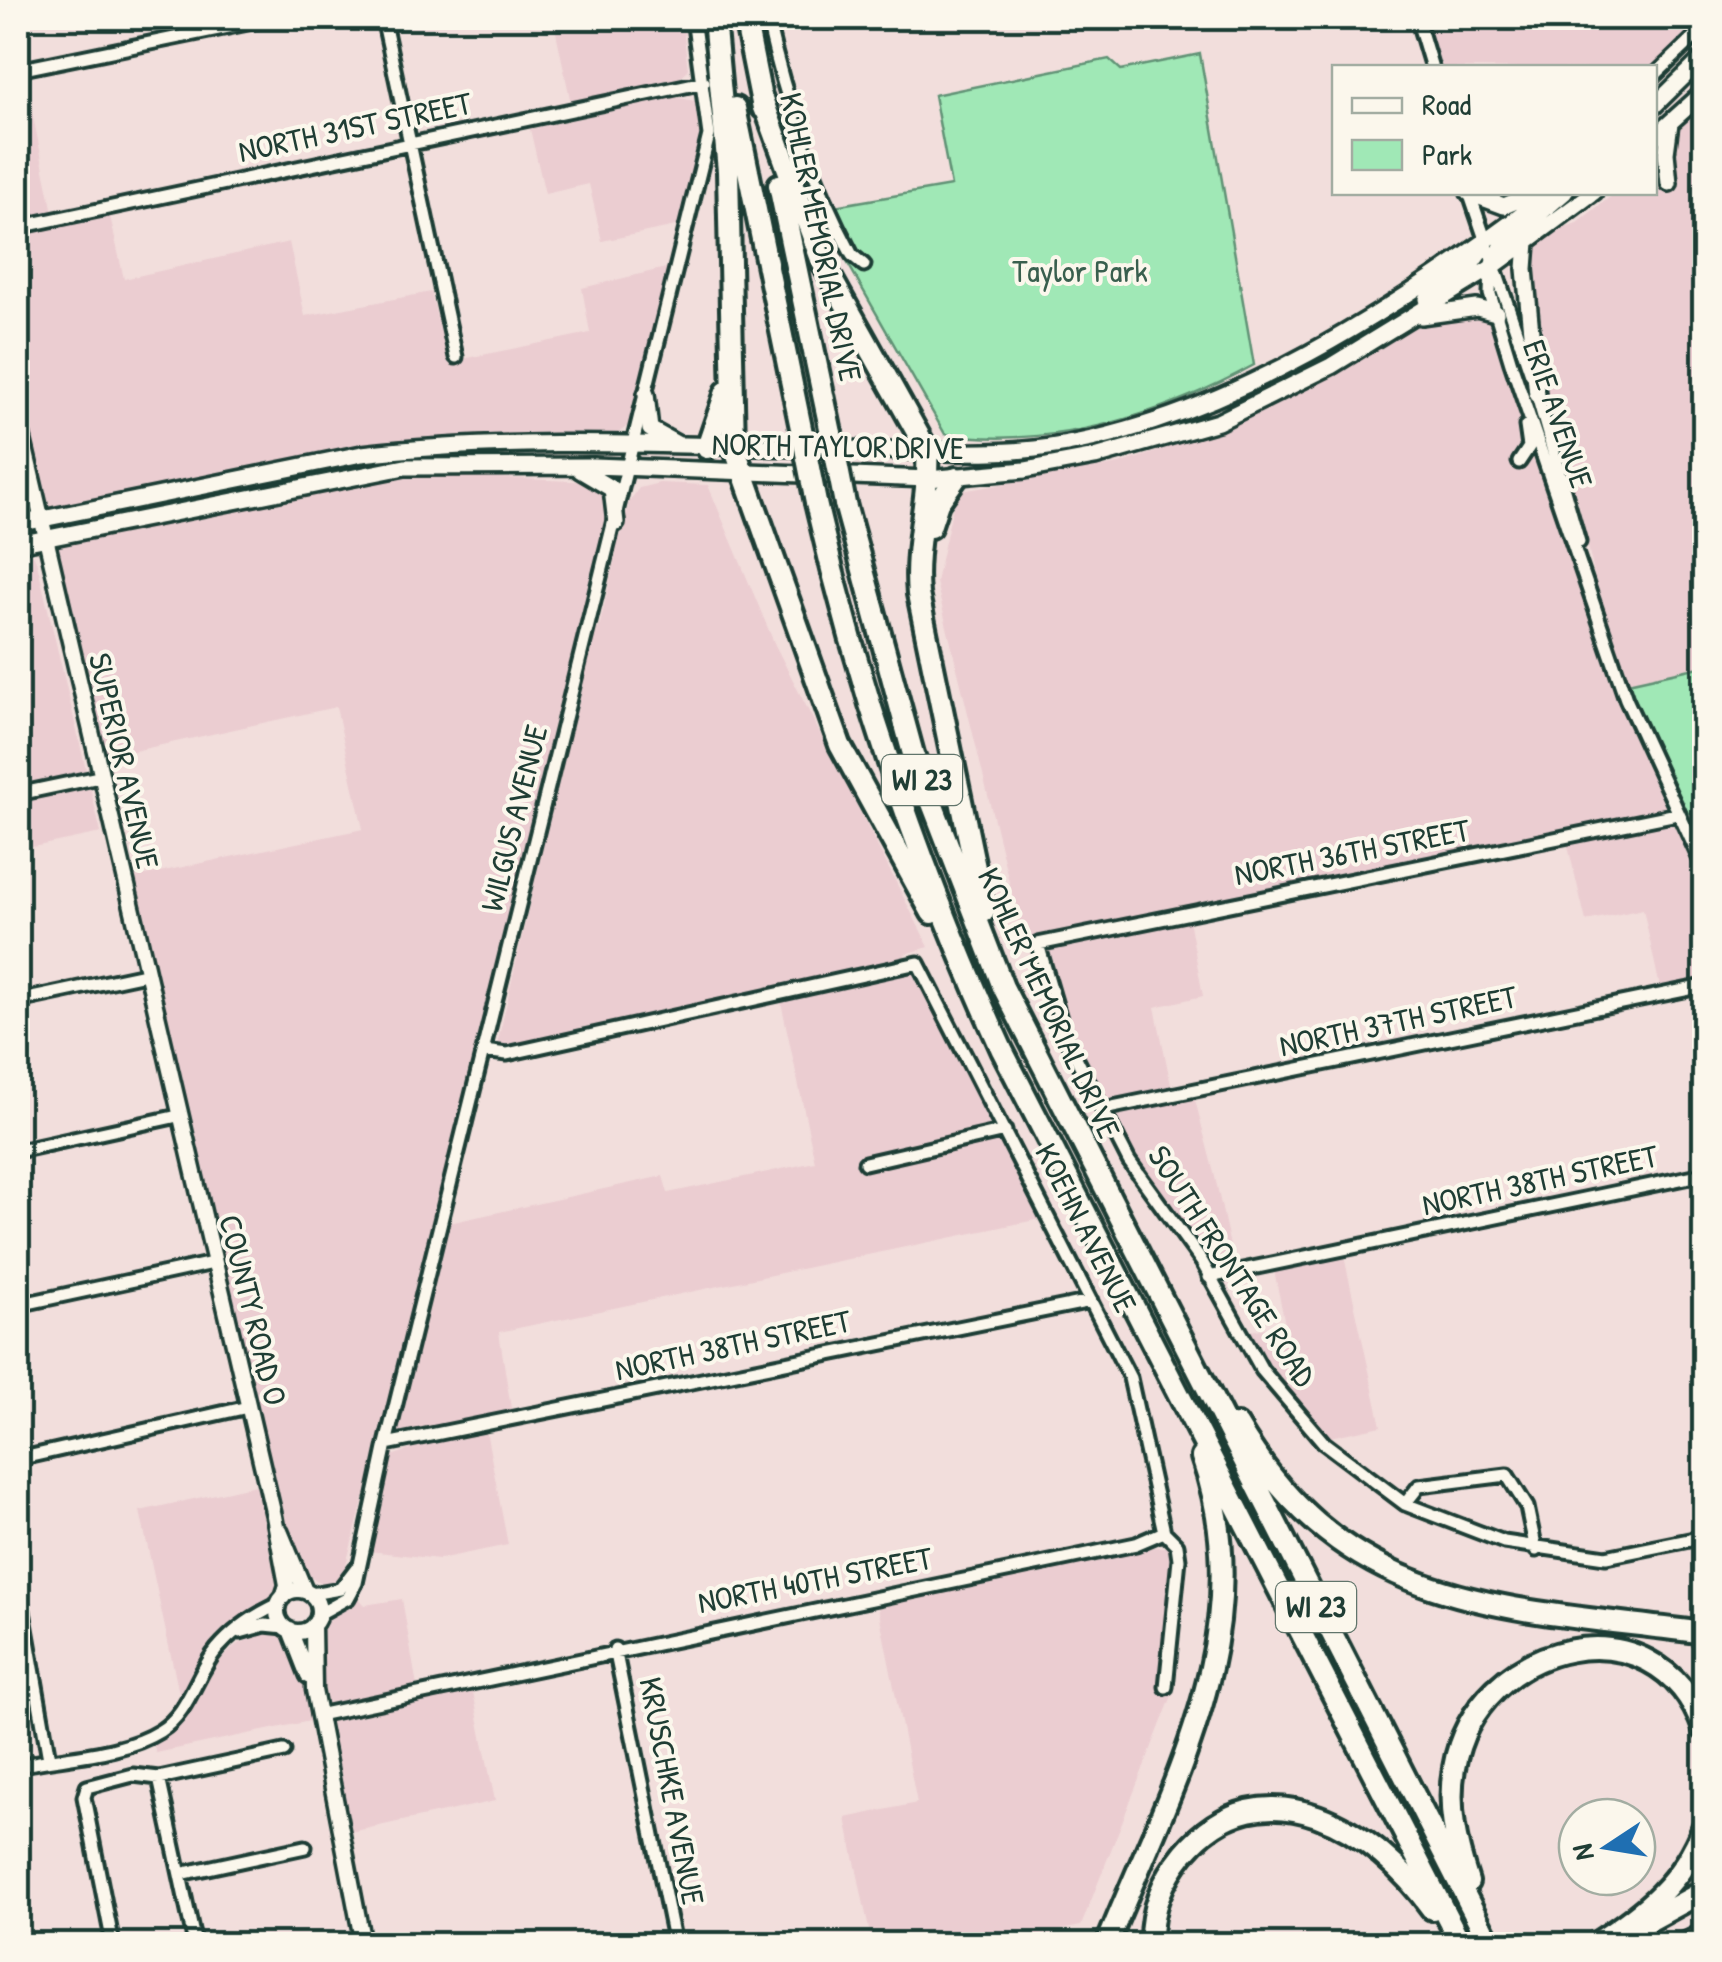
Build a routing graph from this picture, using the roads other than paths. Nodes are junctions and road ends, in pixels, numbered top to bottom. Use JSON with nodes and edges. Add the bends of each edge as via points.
{"nodes":[{"id":1,"x":272,"y":18,"type":"edge"},
{"id":2,"x":383,"y":18,"type":"edge"},
{"id":3,"x":693,"y":18,"type":"edge"},
{"id":4,"x":716,"y":18,"type":"edge"},
{"id":5,"x":744,"y":18,"type":"edge"},
{"id":6,"x":767,"y":18,"type":"edge"},
{"id":7,"x":1417,"y":18,"type":"edge"},
{"id":8,"x":1704,"y":28,"type":"edge"},
{"id":9,"x":1704,"y":57,"type":"edge"},
{"id":10,"x":1431,"y":65,"type":"edge"},
{"id":11,"x":18,"y":70,"type":"edge"},
{"id":12,"x":1657,"y":73,"type":"edge"},
{"id":13,"x":704,"y":82,"type":"junction"},
{"id":14,"x":1704,"y":92,"type":"edge"},
{"id":15,"x":761,"y":96,"type":"junction"},
{"id":16,"x":1657,"y":103,"type":"edge"},
{"id":17,"x":1670,"y":124,"type":"junction"},
{"id":18,"x":1657,"y":135,"type":"edge"},
{"id":19,"x":410,"y":144,"type":"junction"},
{"id":20,"x":1657,"y":175,"type":"edge"},
{"id":21,"x":1470,"y":195,"type":"edge"},
{"id":22,"x":1474,"y":195,"type":"edge"},
{"id":23,"x":1531,"y":195,"type":"edge"},
{"id":24,"x":1548,"y":195,"type":"edge"},
{"id":25,"x":1562,"y":195,"type":"edge"},
{"id":26,"x":1590,"y":195,"type":"edge"},
{"id":27,"x":18,"y":227,"type":"edge"},
{"id":28,"x":1528,"y":242,"type":"junction"},
{"id":29,"x":1484,"y":244,"type":"junction"},
{"id":30,"x":864,"y":265,"type":"dead end"},
{"id":31,"x":1491,"y":268,"type":"junction"},
{"id":32,"x":1496,"y":314,"type":"junction"},
{"id":33,"x":1412,"y":318,"type":"junction"},
{"id":34,"x":456,"y":357,"type":"dead end"},
{"id":35,"x":1511,"y":364,"type":"junction"},
{"id":36,"x":732,"y":376,"type":"junction"},
{"id":37,"x":646,"y":394,"type":"junction"},
{"id":38,"x":1537,"y":395,"type":"junction"},
{"id":39,"x":18,"y":418,"type":"edge"},
{"id":40,"x":634,"y":446,"type":"junction"},
{"id":41,"x":734,"y":447,"type":"junction"},
{"id":42,"x":699,"y":448,"type":"junction"},
{"id":43,"x":926,"y":450,"type":"junction"},
{"id":44,"x":1519,"y":462,"type":"dead end"},
{"id":45,"x":562,"y":466,"type":"junction"},
{"id":46,"x":629,"y":470,"type":"junction"},
{"id":47,"x":744,"y":473,"type":"junction"},
{"id":48,"x":956,"y":478,"type":"junction"},
{"id":49,"x":928,"y":479,"type":"junction"},
{"id":50,"x":40,"y":520,"type":"junction"},
{"id":51,"x":616,"y":523,"type":"junction"},
{"id":52,"x":18,"y":524,"type":"edge"},
{"id":53,"x":44,"y":538,"type":"junction"},
{"id":54,"x":18,"y":544,"type":"edge"},
{"id":55,"x":1586,"y":576,"type":"junction"},
{"id":56,"x":935,"y":688,"type":"junction"},
{"id":57,"x":99,"y":776,"type":"junction"},
{"id":58,"x":18,"y":794,"type":"edge"},
{"id":59,"x":1677,"y":814,"type":"junction"},
{"id":60,"x":1704,"y":868,"type":"edge"},
{"id":61,"x":1038,"y":944,"type":"joint"},
{"id":62,"x":964,"y":968,"type":"junction"},
{"id":63,"x":145,"y":974,"type":"junction"},
{"id":64,"x":1704,"y":986,"type":"edge"},
{"id":65,"x":18,"y":1000,"type":"edge"},
{"id":66,"x":1030,"y":1046,"type":"junction"},
{"id":67,"x":484,"y":1051,"type":"junction"},
{"id":68,"x":1103,"y":1109,"type":"junction"},
{"id":69,"x":178,"y":1116,"type":"junction"},
{"id":70,"x":1005,"y":1131,"type":"junction"},
{"id":71,"x":18,"y":1151,"type":"edge"},
{"id":72,"x":866,"y":1162,"type":"dead end"},
{"id":73,"x":1704,"y":1174,"type":"edge"},
{"id":74,"x":213,"y":1262,"type":"junction"},
{"id":75,"x":1144,"y":1270,"type":"junction"},
{"id":76,"x":1210,"y":1276,"type":"junction"},
{"id":77,"x":1091,"y":1301,"type":"junction"},
{"id":78,"x":18,"y":1305,"type":"edge"},
{"id":79,"x":1146,"y":1327,"type":"junction"},
{"id":80,"x":248,"y":1407,"type":"junction"},
{"id":81,"x":386,"y":1444,"type":"junction"},
{"id":82,"x":18,"y":1459,"type":"edge"},
{"id":83,"x":1405,"y":1504,"type":"junction"},
{"id":84,"x":274,"y":1516,"type":"junction"},
{"id":85,"x":1164,"y":1532,"type":"junction"},
{"id":86,"x":1704,"y":1537,"type":"edge"},
{"id":87,"x":1536,"y":1550,"type":"junction"},
{"id":88,"x":358,"y":1565,"type":"junction"},
{"id":89,"x":18,"y":1583,"type":"edge"},
{"id":90,"x":308,"y":1592,"type":"junction"},
{"id":91,"x":281,"y":1600,"type":"junction"},
{"id":92,"x":316,"y":1620,"type":"junction"},
{"id":93,"x":288,"y":1628,"type":"junction"},
{"id":94,"x":1704,"y":1633,"type":"edge"},
{"id":95,"x":232,"y":1636,"type":"junction"},
{"id":96,"x":615,"y":1649,"type":"junction"},
{"id":97,"x":1166,"y":1687,"type":"dead end"},
{"id":98,"x":314,"y":1690,"type":"junction"},
{"id":99,"x":318,"y":1715,"type":"junction"},
{"id":100,"x":1704,"y":1729,"type":"edge"},
{"id":101,"x":284,"y":1751,"type":"dead end"},
{"id":102,"x":49,"y":1759,"type":"junction"},
{"id":103,"x":18,"y":1766,"type":"edge"},
{"id":104,"x":159,"y":1778,"type":"junction"},
{"id":105,"x":1704,"y":1826,"type":"edge"},
{"id":106,"x":304,"y":1847,"type":"dead end"},
{"id":107,"x":180,"y":1874,"type":"junction"},
{"id":108,"x":1704,"y":1891,"type":"edge"},
{"id":109,"x":1704,"y":1935,"type":"edge"},
{"id":110,"x":113,"y":1944,"type":"edge"},
{"id":111,"x":195,"y":1944,"type":"edge"},
{"id":112,"x":363,"y":1944,"type":"edge"},
{"id":113,"x":675,"y":1944,"type":"edge"},
{"id":114,"x":1107,"y":1944,"type":"edge"},
{"id":115,"x":1151,"y":1944,"type":"edge"},
{"id":116,"x":1459,"y":1944,"type":"edge"},
{"id":117,"x":1490,"y":1944,"type":"edge"},
{"id":118,"x":1595,"y":1944,"type":"edge"},
{"id":119,"x":1604,"y":1944,"type":"edge"},
{"id":120,"x":1686,"y":1944,"type":"edge"}],
"edges":[{"from":1,"to":11,"type":"street"},
{"from":2,"to":19,"type":"street"},
{"from":3,"to":13,"type":"street","name":"WILGUS AVENUE"},
{"from":4,"to":36,"type":"highway"},
{"from":4,"to":62,"type":"highway","name":"KOHLER MEMORIAL DRIVE","number":"WI 23","bridge":true,"via":[[816,503],[865,692]]},
{"from":5,"to":15,"type":"highway","name":"KOHLER MEMORIAL DRIVE","number":"WI 23"},
{"from":6,"to":30,"type":"street","via":[[806,156],[852,255]]},
{"from":7,"to":10,"type":"street"},
{"from":8,"to":12,"type":"street"},
{"from":9,"to":16,"type":"main road"},
{"from":13,"to":19,"type":"street","name":"NORTH 31ST STREET"},
{"from":13,"to":37,"type":"street","name":"WILGUS AVENUE","via":[[709,135]]},
{"from":14,"to":17,"type":"main road"},
{"from":15,"to":43,"type":"highway","via":[[822,262]]},
{"from":15,"to":66,"type":"highway","name":"KOHLER MEMORIAL DRIVE","number":"WI 23","bridge":true,"via":[[844,504],[913,754]]},
{"from":17,"to":18,"type":"main road"},
{"from":17,"to":20,"type":"main road","via":[[1669,183]]},
{"from":19,"to":27,"type":"street","name":"NORTH 31ST STREET"},
{"from":19,"to":34,"type":"street"},
{"from":21,"to":29,"type":"street","name":"ERIE AVENUE"},
{"from":22,"to":23,"type":"main road","via":[[1504,206]]},
{"from":24,"to":29,"type":"main road","name":"NORTH TAYLOR DRIVE"},
{"from":25,"to":31,"type":"main road","via":[[1502,246]]},
{"from":26,"to":28,"type":"main road","name":"NORTH TAYLOR DRIVE"},
{"from":28,"to":31,"type":"main road","name":"NORTH TAYLOR DRIVE"},
{"from":28,"to":38,"type":"main road"},
{"from":29,"to":31,"type":"street","name":"ERIE AVENUE"},
{"from":29,"to":33,"type":"main road","via":[[1470,268],[1436,290]]},
{"from":29,"to":43,"type":"main road","name":"NORTH TAYLOR DRIVE","via":[[1341,333],[1198,405],[1035,449]]},
{"from":31,"to":32,"type":"street","name":"ERIE AVENUE"},
{"from":31,"to":33,"type":"main road","name":"NORTH TAYLOR DRIVE"},
{"from":31,"to":38,"type":"street","name":"ERIE AVENUE"},
{"from":32,"to":33,"type":"main road","via":[[1462,309]]},
{"from":32,"to":35,"type":"street","name":"ERIE AVENUE"},
{"from":33,"to":48,"type":"main road","name":"NORTH TAYLOR DRIVE","via":[[1206,426],[1095,457]]},
{"from":35,"to":44,"type":"street","via":[[1530,444]]},
{"from":35,"to":55,"type":"street","name":"ERIE AVENUE"},
{"from":36,"to":41,"type":"highway"},
{"from":36,"to":42,"type":"highway"},
{"from":37,"to":40,"type":"street","name":"WILGUS AVENUE"},
{"from":37,"to":42,"type":"main road","via":[[650,430]]},
{"from":38,"to":55,"type":"street","name":"ERIE AVENUE"},
{"from":39,"to":50,"type":"street","name":"SUPERIOR AVENUE"},
{"from":40,"to":42,"type":"main road","name":"NORTH TAYLOR DRIVE"},
{"from":40,"to":46,"type":"street","name":"WILGUS AVENUE"},
{"from":40,"to":50,"type":"main road","name":"NORTH TAYLOR DRIVE","via":[[362,454]]},
{"from":41,"to":42,"type":"main road","name":"NORTH TAYLOR DRIVE"},
{"from":41,"to":43,"type":"main road","name":"NORTH TAYLOR DRIVE"},
{"from":41,"to":47,"type":"highway"},
{"from":43,"to":49,"type":"highway"},
{"from":45,"to":46,"type":"main road","name":"NORTH TAYLOR DRIVE"},
{"from":45,"to":51,"type":"main road","via":[[612,489]]},
{"from":45,"to":53,"type":"main road","name":"NORTH TAYLOR DRIVE","via":[[406,467]]},
{"from":46,"to":47,"type":"main road","name":"NORTH TAYLOR DRIVE"},
{"from":46,"to":51,"type":"street","name":"WILGUS AVENUE"},
{"from":47,"to":49,"type":"main road","name":"NORTH TAYLOR DRIVE"},
{"from":47,"to":62,"type":"highway","via":[[840,745]]},
{"from":48,"to":49,"type":"main road","name":"NORTH TAYLOR DRIVE"},
{"from":48,"to":56,"type":"highway","via":[[935,512],[926,553]]},
{"from":49,"to":56,"type":"highway","via":[[916,570]]},
{"from":50,"to":52,"type":"main road","name":"NORTH TAYLOR DRIVE"},
{"from":50,"to":53,"type":"street","name":"SUPERIOR AVENUE"},
{"from":51,"to":67,"type":"street","name":"WILGUS AVENUE"},
{"from":53,"to":54,"type":"main road","name":"NORTH TAYLOR DRIVE"},
{"from":53,"to":57,"type":"street","name":"SUPERIOR AVENUE"},
{"from":55,"to":59,"type":"street","name":"ERIE AVENUE","via":[[1626,699]]},
{"from":56,"to":66,"type":"highway","via":[[976,886]]},
{"from":57,"to":58,"type":"street"},
{"from":57,"to":63,"type":"street","name":"SUPERIOR AVENUE"},
{"from":59,"to":60,"type":"street","name":"ERIE AVENUE"},
{"from":59,"to":61,"type":"street","name":"NORTH 36TH STREET"},
{"from":61,"to":68,"type":"street","name":"SOUTH FRONTAGE ROAD","via":[[1054,1007]]},
{"from":62,"to":79,"type":"highway","name":"KOHLER MEMORIAL DRIVE","number":"WI 23"},
{"from":63,"to":65,"type":"street"},
{"from":63,"to":69,"type":"street","name":"SUPERIOR AVENUE"},
{"from":64,"to":68,"type":"street","name":"NORTH 37TH STREET"},
{"from":66,"to":75,"type":"highway","name":"KOHLER MEMORIAL DRIVE","number":"WI 23"},
{"from":67,"to":70,"type":"street","name":"KOEHN AVENUE","via":[[504,1054],[918,963]]},
{"from":67,"to":81,"type":"street","name":"WILGUS AVENUE"},
{"from":68,"to":76,"type":"street","name":"SOUTH FRONTAGE ROAD","via":[[1141,1181]]},
{"from":69,"to":71,"type":"street"},
{"from":69,"to":74,"type":"street","name":"COUNTY ROAD O"},
{"from":70,"to":72,"type":"street"},
{"from":70,"to":77,"type":"street","name":"KOEHN AVENUE"},
{"from":73,"to":76,"type":"street","name":"NORTH 38TH STREET"},
{"from":74,"to":78,"type":"street"},
{"from":74,"to":80,"type":"street","name":"COUNTY ROAD O"},
{"from":75,"to":94,"type":"highway","via":[[1269,1474],[1298,1508],[1351,1550],[1406,1580],[1469,1601]]},
{"from":75,"to":117,"type":"highway","name":"KOHLER MEMORIAL DRIVE","number":"WI 23"},
{"from":76,"to":83,"type":"street","name":"SOUTH FRONTAGE ROAD","via":[[1280,1396],[1354,1470]]},
{"from":77,"to":81,"type":"street","name":"NORTH 38TH STREET"},
{"from":77,"to":85,"type":"street","name":"KOEHN AVENUE","via":[[1130,1378]]},
{"from":79,"to":114,"type":"highway","via":[[1209,1477],[1224,1602],[1206,1692]]},
{"from":79,"to":116,"type":"highway","name":"KOHLER MEMORIAL DRIVE","number":"WI 23"},
{"from":80,"to":82,"type":"street"},
{"from":80,"to":84,"type":"street","name":"COUNTY ROAD O"},
{"from":81,"to":88,"type":"street","name":"WILGUS AVENUE"},
{"from":83,"to":87,"type":"street","name":"SOUTH FRONTAGE ROAD"},
{"from":83,"to":87,"type":"street","via":[[1419,1486],[1507,1475],[1527,1507]]},
{"from":84,"to":90,"type":"street","name":"COUNTY ROAD O"},
{"from":84,"to":91,"type":"street","name":"COUNTY ROAD O","via":[[287,1584]]},
{"from":85,"to":96,"type":"street","name":"NORTH 40TH STREET","via":[[1136,1544]]},
{"from":85,"to":97,"type":"street","via":[[1180,1559]]},
{"from":86,"to":87,"type":"street","via":[[1606,1557]]},
{"from":88,"to":90,"type":"street","via":[[340,1589]]},
{"from":88,"to":92,"type":"street","name":"WILGUS AVENUE","via":[[350,1595]]},
{"from":89,"to":102,"type":"street"},
{"from":90,"to":91,"type":"street"},
{"from":90,"to":92,"type":"street","name":"COUNTY ROAD O"},
{"from":91,"to":93,"type":"street","name":"COUNTY ROAD O"},
{"from":91,"to":95,"type":"street"},
{"from":92,"to":93,"type":"street","via":[[302,1631]]},
{"from":92,"to":98,"type":"street"},
{"from":93,"to":95,"type":"street","via":[[255,1626]]},
{"from":93,"to":98,"type":"street","name":"COUNTY ROAD O"},
{"from":95,"to":102,"type":"street","via":[[179,1715],[160,1731]]},
{"from":96,"to":99,"type":"street","name":"NORTH 40TH STREET"},
{"from":96,"to":113,"type":"street","name":"KRUSCHKE AVENUE"},
{"from":98,"to":99,"type":"street"},
{"from":99,"to":112,"type":"street"},
{"from":100,"to":117,"type":"highway","via":[[1680,1688],[1650,1665],[1616,1652],[1546,1654],[1498,1685],[1469,1724],[1452,1789],[1456,1839]]},
{"from":101,"to":104,"type":"street"},
{"from":102,"to":103,"type":"street"},
{"from":104,"to":107,"type":"street"},
{"from":104,"to":110,"type":"street","via":[[133,1776],[85,1792]]},
{"from":105,"to":118,"type":"highway","via":[[1666,1890]]},
{"from":106,"to":107,"type":"street"},
{"from":107,"to":111,"type":"street"},
{"from":108,"to":119,"type":"highway"},
{"from":109,"to":120,"type":"highway"},
{"from":115,"to":116,"type":"highway","via":[[1158,1896],[1188,1849],[1230,1819],[1275,1808],[1321,1816],[1371,1843]]}]}
